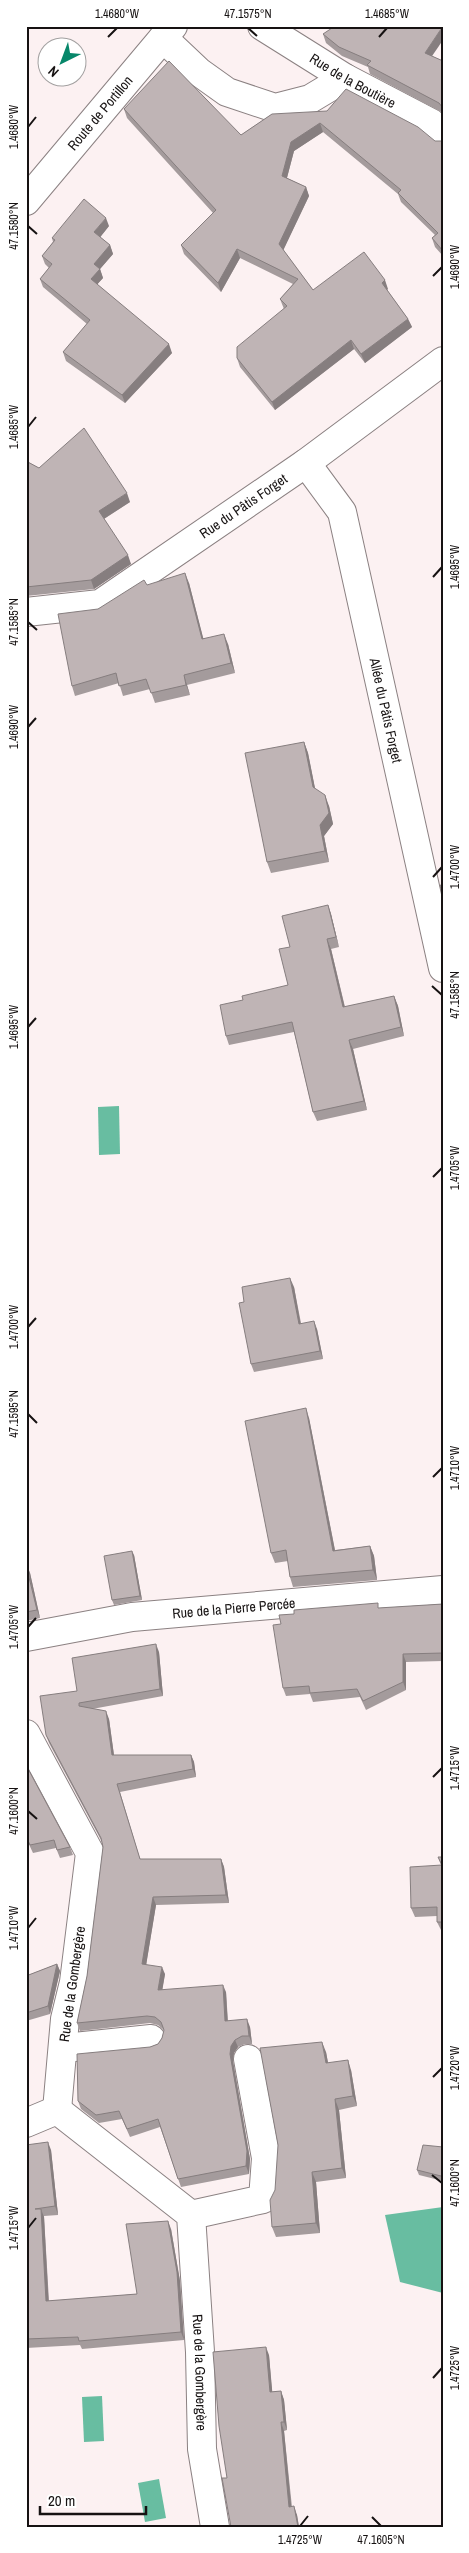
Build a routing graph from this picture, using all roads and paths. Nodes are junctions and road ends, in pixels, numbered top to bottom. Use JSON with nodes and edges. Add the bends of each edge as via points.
{"nodes":[{"id":1,"x":262,"y":26,"type":"edge"},
{"id":2,"x":168,"y":32,"type":"edge"},
{"id":3,"x":346,"y":78,"type":"junction"},
{"id":4,"x":443,"y":135,"type":"edge"},
{"id":5,"x":26,"y":200,"type":"edge"},
{"id":6,"x":443,"y":361,"type":"edge"},
{"id":7,"x":306,"y":463,"type":"junction"},
{"id":8,"x":26,"y":612,"type":"edge"},
{"id":9,"x":443,"y":968,"type":"edge"},
{"id":10,"x":443,"y":1590,"type":"edge"},
{"id":11,"x":26,"y":1637,"type":"edge"},
{"id":12,"x":26,"y":1734,"type":"edge"},
{"id":13,"x":151,"y":2039,"type":"dead end"},
{"id":14,"x":64,"y":2048,"type":"junction"},
{"id":15,"x":248,"y":2060,"type":"dead end"},
{"id":16,"x":57,"y":2110,"type":"junction"},
{"id":17,"x":26,"y":2123,"type":"edge"},
{"id":18,"x":191,"y":2215,"type":"junction"},
{"id":19,"x":215,"y":2527,"type":"edge"}],
"edges":[{"from":1,"to":3,"type":"street","name":"Rue de la Boutière"},
{"from":2,"to":3,"type":"street","via":[[199,72],[227,92],[276,108],[310,99]]},
{"from":2,"to":5,"type":"street","name":"Route de Portillon"},
{"from":3,"to":4,"type":"street","name":"Rue de la Boutière","via":[[432,123]]},
{"from":6,"to":7,"type":"street","name":"Rue du Pâtis Forget"},
{"from":7,"to":8,"type":"street","name":"Rue du Pâtis Forget","via":[[100,604]]},
{"from":7,"to":9,"type":"street","name":"Allée du Pâtis Forget","via":[[342,512]]},
{"from":10,"to":11,"type":"street","name":"Rue de la Pierre Percée","via":[[132,1617]]},
{"from":12,"to":14,"type":"street","name":"Rue de la Gombergère","via":[[90,1853],[74,1982],[65,2019]]},
{"from":13,"to":14,"type":"street"},
{"from":14,"to":16,"type":"street","name":"Rue de la Gombergère"},
{"from":15,"to":18,"type":"street","via":[[266,2158],[263,2199]]},
{"from":16,"to":17,"type":"street"},
{"from":16,"to":18,"type":"street"},
{"from":18,"to":19,"type":"street","name":"Rue de la Gombergère","via":[[200,2352],[202,2449]]}]}
